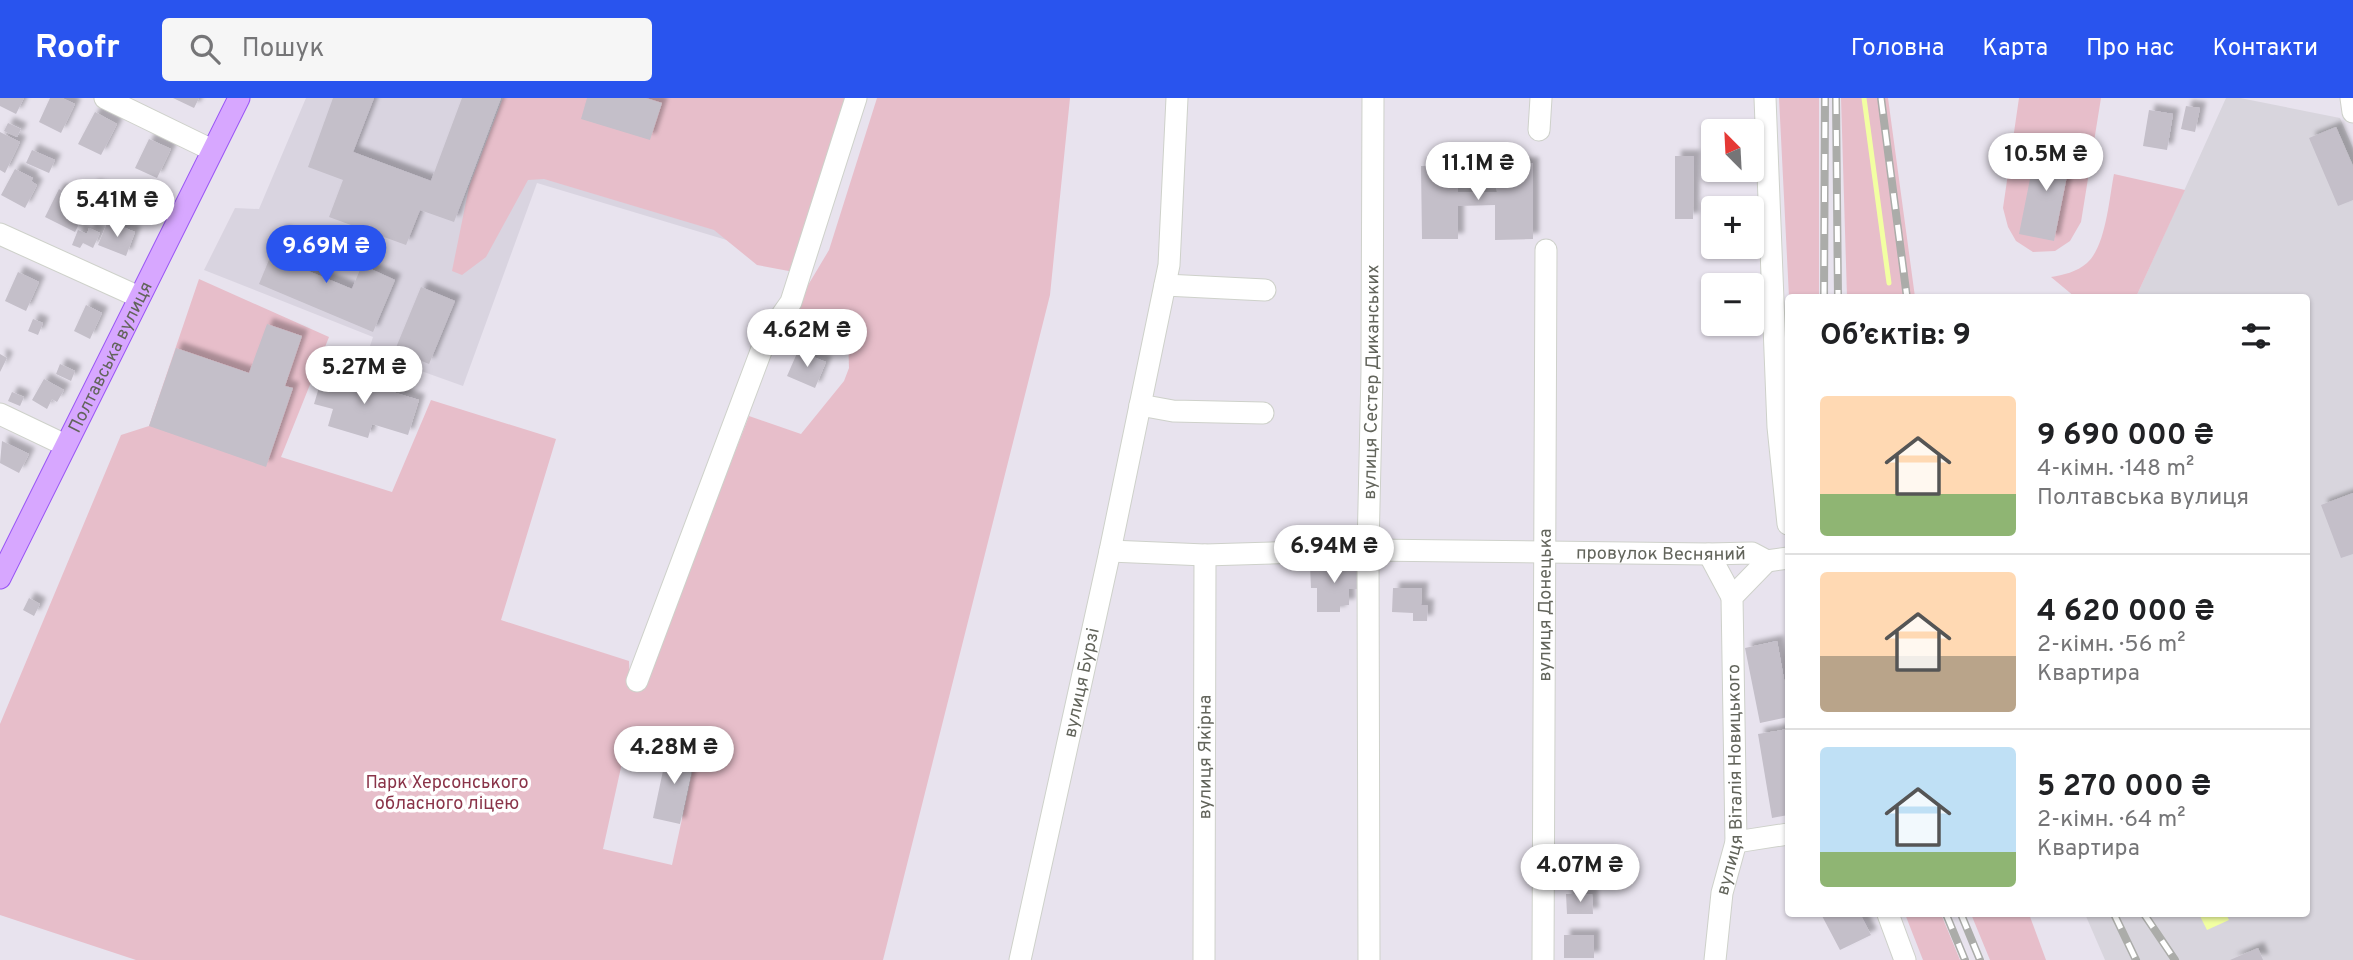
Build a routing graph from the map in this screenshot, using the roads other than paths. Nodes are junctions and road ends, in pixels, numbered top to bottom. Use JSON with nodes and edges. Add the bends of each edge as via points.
{"nodes":[{"id":1,"x":105,"y":98,"type":"edge"},
{"id":2,"x":239,"y":98,"type":"edge"},
{"id":3,"x":856,"y":98,"type":"edge"},
{"id":4,"x":1177,"y":98,"type":"edge"},
{"id":5,"x":1373,"y":98,"type":"edge"},
{"id":6,"x":1541,"y":98,"type":"edge"},
{"id":7,"x":1765,"y":98,"type":"edge"},
{"id":8,"x":2351,"y":98,"type":"edge"},
{"id":9,"x":2353,"y":112,"type":"edge"},
{"id":10,"x":1539,"y":130,"type":"dead end"},
{"id":11,"x":212,"y":150,"type":"junction"},
{"id":12,"x":0,"y":234,"type":"edge"},
{"id":13,"x":1546,"y":250,"type":"dead end"},
{"id":14,"x":1166,"y":285,"type":"junction"},
{"id":15,"x":1265,"y":290,"type":"dead end"},
{"id":16,"x":139,"y":297,"type":"junction"},
{"id":17,"x":1140,"y":405,"type":"junction"},
{"id":18,"x":1263,"y":413,"type":"dead end"},
{"id":19,"x":0,"y":414,"type":"edge"},
{"id":20,"x":65,"y":445,"type":"junction"},
{"id":21,"x":1785,"y":495,"type":"edge"},
{"id":22,"x":1368,"y":550,"type":"junction"},
{"id":23,"x":1545,"y":550,"type":"junction"},
{"id":24,"x":1110,"y":551,"type":"junction"},
{"id":25,"x":1709,"y":554,"type":"junction"},
{"id":26,"x":1205,"y":555,"type":"junction"},
{"id":27,"x":1785,"y":558,"type":"edge"},
{"id":28,"x":1767,"y":561,"type":"junction"},
{"id":29,"x":0,"y":578,"type":"edge"},
{"id":30,"x":1732,"y":597,"type":"junction"},
{"id":31,"x":637,"y":681,"type":"dead end"},
{"id":32,"x":1785,"y":834,"type":"edge"},
{"id":33,"x":1736,"y":842,"type":"junction"},
{"id":34,"x":1889,"y":917,"type":"edge"},
{"id":35,"x":1020,"y":960,"type":"edge"},
{"id":36,"x":1204,"y":960,"type":"edge"},
{"id":37,"x":1369,"y":960,"type":"edge"},
{"id":38,"x":1543,"y":960,"type":"edge"},
{"id":39,"x":1715,"y":960,"type":"edge"},
{"id":40,"x":1905,"y":960,"type":"edge"}],
"edges":[{"from":1,"to":11,"type":"street"},
{"from":2,"to":11,"type":"main road","name":"Полтавська вулиця"},
{"from":3,"to":31,"type":"street","via":[[791,303],[766,338]]},
{"from":4,"to":14,"type":"street","name":"вулиця Бурзі"},
{"from":5,"to":22,"type":"street","name":"вулиця Сестер Диканських"},
{"from":6,"to":10,"type":"street"},
{"from":7,"to":21,"type":"street","via":[[1778,427]]},
{"from":8,"to":9,"type":"street"},
{"from":11,"to":16,"type":"main road","name":"Полтавська вулиця"},
{"from":12,"to":16,"type":"street"},
{"from":13,"to":23,"type":"street","name":"вулиця Донецька"},
{"from":14,"to":15,"type":"street"},
{"from":14,"to":17,"type":"street","name":"вулиця Бурзі"},
{"from":16,"to":20,"type":"main road","name":"Полтавська вулиця"},
{"from":17,"to":18,"type":"street","via":[[1172,411]]},
{"from":17,"to":24,"type":"street","name":"вулиця Бурзі"},
{"from":19,"to":20,"type":"street"},
{"from":20,"to":29,"type":"main road","name":"Полтавська вулиця"},
{"from":22,"to":23,"type":"street","name":"провулок Весняний"},
{"from":22,"to":26,"type":"street","name":"провулок Весняний"},
{"from":22,"to":37,"type":"street","name":"вулиця Сестер Диканських"},
{"from":23,"to":25,"type":"street","name":"провулок Весняний"},
{"from":23,"to":38,"type":"street","name":"вулиця Донецька"},
{"from":24,"to":26,"type":"street","name":"провулок Весняний"},
{"from":24,"to":35,"type":"street","name":"вулиця Бурзі"},
{"from":25,"to":28,"type":"street","name":"провулок Весняний","via":[[1752,553]]},
{"from":25,"to":30,"type":"street","name":"вулиця Віталія Новицького"},
{"from":26,"to":36,"type":"street","name":"вулиця Якірна"},
{"from":27,"to":28,"type":"street","name":"провулок Весняний"},
{"from":28,"to":30,"type":"street"},
{"from":30,"to":33,"type":"street","name":"вулиця Віталія Новицького"},
{"from":32,"to":33,"type":"street"},
{"from":33,"to":39,"type":"street","name":"вулиця Віталія Новицького","via":[[1721,893]]},
{"from":34,"to":40,"type":"street"}]}
